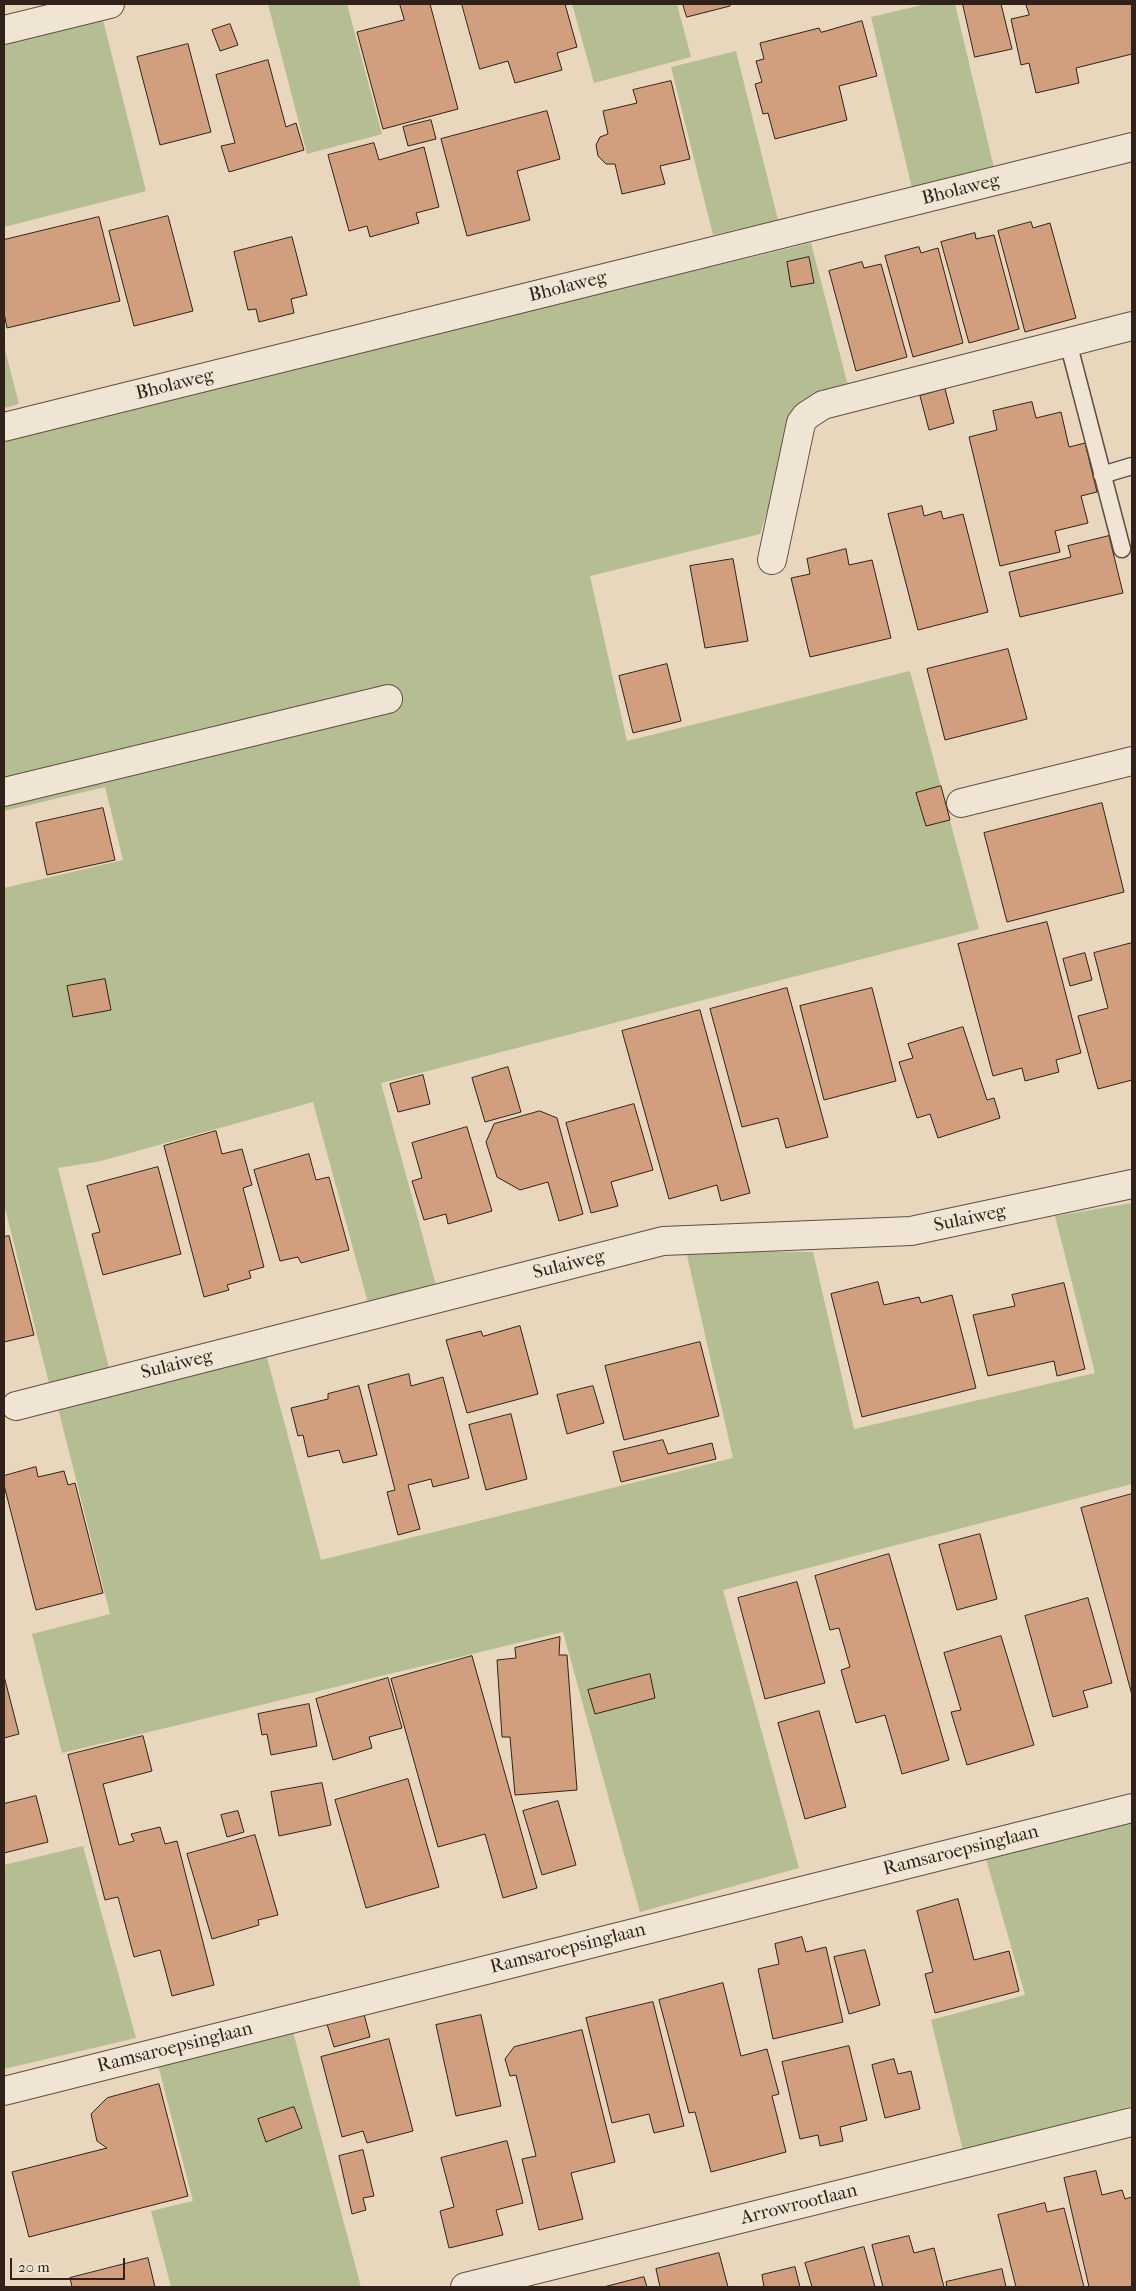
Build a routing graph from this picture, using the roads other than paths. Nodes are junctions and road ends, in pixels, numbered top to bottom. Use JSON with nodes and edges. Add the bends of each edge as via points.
{"nodes":[{"id":1,"x":110,"y":4,"type":"edge"},
{"id":2,"x":4,"y":30,"type":"edge"},
{"id":3,"x":1132,"y":147,"type":"edge"},
{"id":4,"x":1132,"y":326,"type":"edge"},
{"id":5,"x":1068,"y":342,"type":"junction"},
{"id":6,"x":4,"y":427,"type":"edge"},
{"id":7,"x":1132,"y":466,"type":"edge"},
{"id":8,"x":1102,"y":475,"type":"junction"},
{"id":9,"x":1122,"y":549,"type":"dead end"},
{"id":10,"x":772,"y":560,"type":"dead end"},
{"id":11,"x":388,"y":699,"type":"dead end"},
{"id":12,"x":1132,"y":761,"type":"edge"},
{"id":13,"x":4,"y":792,"type":"edge"},
{"id":14,"x":961,"y":803,"type":"dead end"},
{"id":15,"x":1132,"y":1184,"type":"edge"},
{"id":16,"x":16,"y":1406,"type":"dead end"},
{"id":17,"x":1132,"y":1808,"type":"edge"},
{"id":18,"x":4,"y":2091,"type":"edge"},
{"id":19,"x":1132,"y":2122,"type":"edge"},
{"id":20,"x":466,"y":2287,"type":"edge"}],
"edges":[{"from":1,"to":2,"type":"street"},
{"from":3,"to":6,"type":"street","name":"Bholaweg"},
{"from":4,"to":5,"type":"street"},
{"from":5,"to":8,"type":"lane"},
{"from":5,"to":10,"type":"street","via":[[823,406],[810,413],[801,423]]},
{"from":7,"to":8,"type":"lane"},
{"from":8,"to":9,"type":"lane"},
{"from":11,"to":13,"type":"street"},
{"from":12,"to":14,"type":"street"},
{"from":15,"to":16,"type":"street","name":"Sulaiweg","via":[[911,1231],[663,1241]]},
{"from":17,"to":18,"type":"street","name":"Ramsaroepsinglaan"},
{"from":19,"to":20,"type":"street","name":"Arrowrootlaan"}]}
